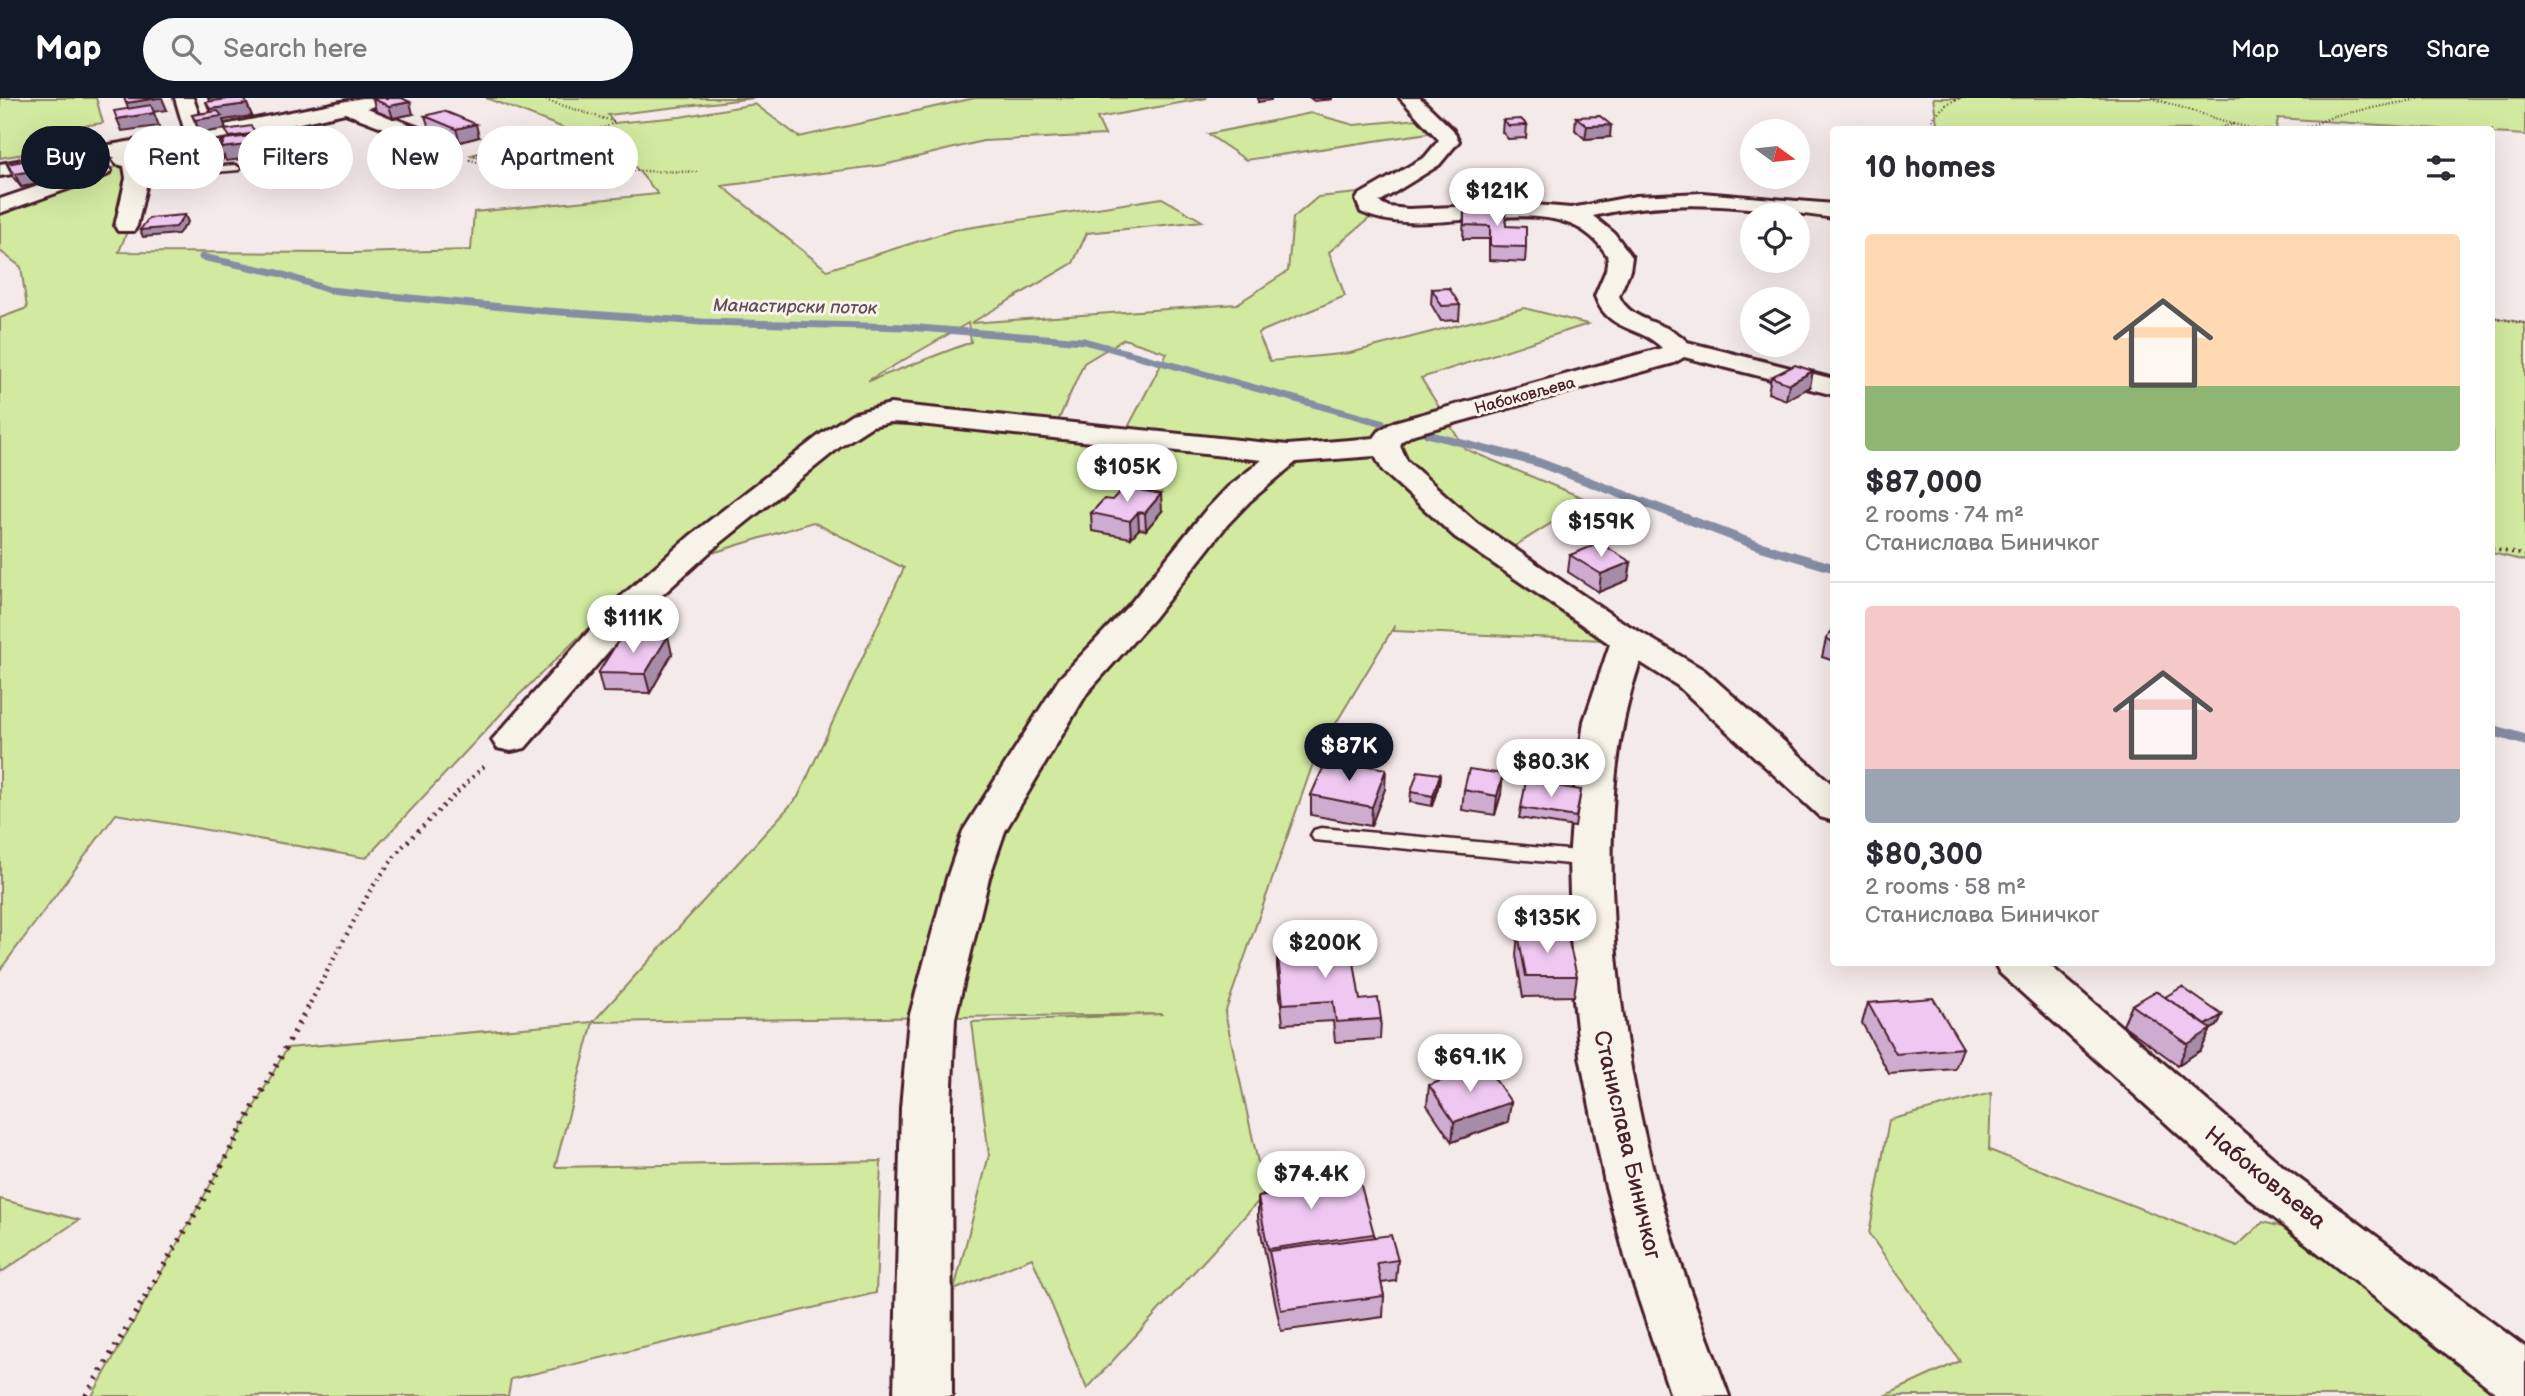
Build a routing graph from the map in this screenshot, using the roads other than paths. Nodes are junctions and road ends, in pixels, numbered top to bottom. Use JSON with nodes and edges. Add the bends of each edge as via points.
{"nodes":[{"id":1,"x":184,"y":98,"type":"edge"},
{"id":2,"x":388,"y":98,"type":"edge"},
{"id":3,"x":1409,"y":98,"type":"edge"},
{"id":4,"x":347,"y":107,"type":"junction"},
{"id":5,"x":193,"y":126,"type":"edge"},
{"id":6,"x":397,"y":126,"type":"edge"},
{"id":7,"x":224,"y":131,"type":"edge"},
{"id":8,"x":124,"y":161,"type":"edge"},
{"id":9,"x":124,"y":163,"type":"edge"},
{"id":10,"x":224,"y":167,"type":"edge"},
{"id":11,"x":234,"y":168,"type":"dead end"},
{"id":12,"x":0,"y":170,"type":"edge"},
{"id":13,"x":129,"y":189,"type":"edge"},
{"id":14,"x":0,"y":206,"type":"edge"},
{"id":15,"x":1830,"y":211,"type":"edge"},
{"id":16,"x":1570,"y":215,"type":"junction"},
{"id":17,"x":126,"y":226,"type":"dead end"},
{"id":18,"x":1676,"y":347,"type":"junction"},
{"id":19,"x":1830,"y":386,"type":"edge"},
{"id":20,"x":1385,"y":446,"type":"junction"},
{"id":21,"x":1288,"y":454,"type":"junction"},
{"id":22,"x":1629,"y":641,"type":"junction"},
{"id":23,"x":511,"y":740,"type":"road end"},
{"id":24,"x":1830,"y":804,"type":"edge"},
{"id":25,"x":1321,"y":835,"type":"dead end"},
{"id":26,"x":1590,"y":859,"type":"junction"},
{"id":27,"x":2021,"y":966,"type":"edge"},
{"id":28,"x":2525,"y":1381,"type":"edge"},
{"id":29,"x":923,"y":1396,"type":"edge"},
{"id":30,"x":1700,"y":1396,"type":"edge"}],
"edges":[{"from":1,"to":5,"type":"street"},
{"from":2,"to":4,"type":"street"},
{"from":3,"to":16,"type":"street","via":[[1449,141],[1432,161],[1367,200],[1369,207],[1410,216]]},
{"from":4,"to":6,"type":"street"},
{"from":4,"to":7,"type":"street"},
{"from":8,"to":12,"type":"street"},
{"from":9,"to":14,"type":"street"},
{"from":10,"to":11,"type":"lane"},
{"from":13,"to":17,"type":"street"},
{"from":15,"to":16,"type":"street","via":[[1751,201],[1674,199],[1604,206]]},
{"from":16,"to":18,"type":"street","via":[[1610,242],[1620,257],[1606,296],[1611,309],[1668,336]]},
{"from":18,"to":19,"type":"street"},
{"from":18,"to":20,"type":"street","name":"Набоковљева","via":[[1665,357],[1404,428],[1390,436]]},
{"from":20,"to":21,"type":"street"},
{"from":20,"to":22,"type":"street","via":[[1394,465],[1466,530]]},
{"from":21,"to":23,"type":"street","via":[[910,414],[862,420],[670,569],[592,647]]},
{"from":21,"to":29,"type":"street","via":[[1238,494],[1142,611],[1072,687],[985,831],[968,878],[932,1018],[926,1108]]},
{"from":22,"to":24,"type":"street","via":[[1691,678]]},
{"from":22,"to":26,"type":"street","name":"Станислава Биничког","via":[[1601,730]]},
{"from":25,"to":26,"type":"lane"},
{"from":26,"to":30,"type":"street","name":"Станислава Биничког","via":[[1594,983],[1609,1089],[1648,1244]]},
{"from":27,"to":28,"type":"street","name":"Набоковљева","via":[[2268,1184]]}]}
